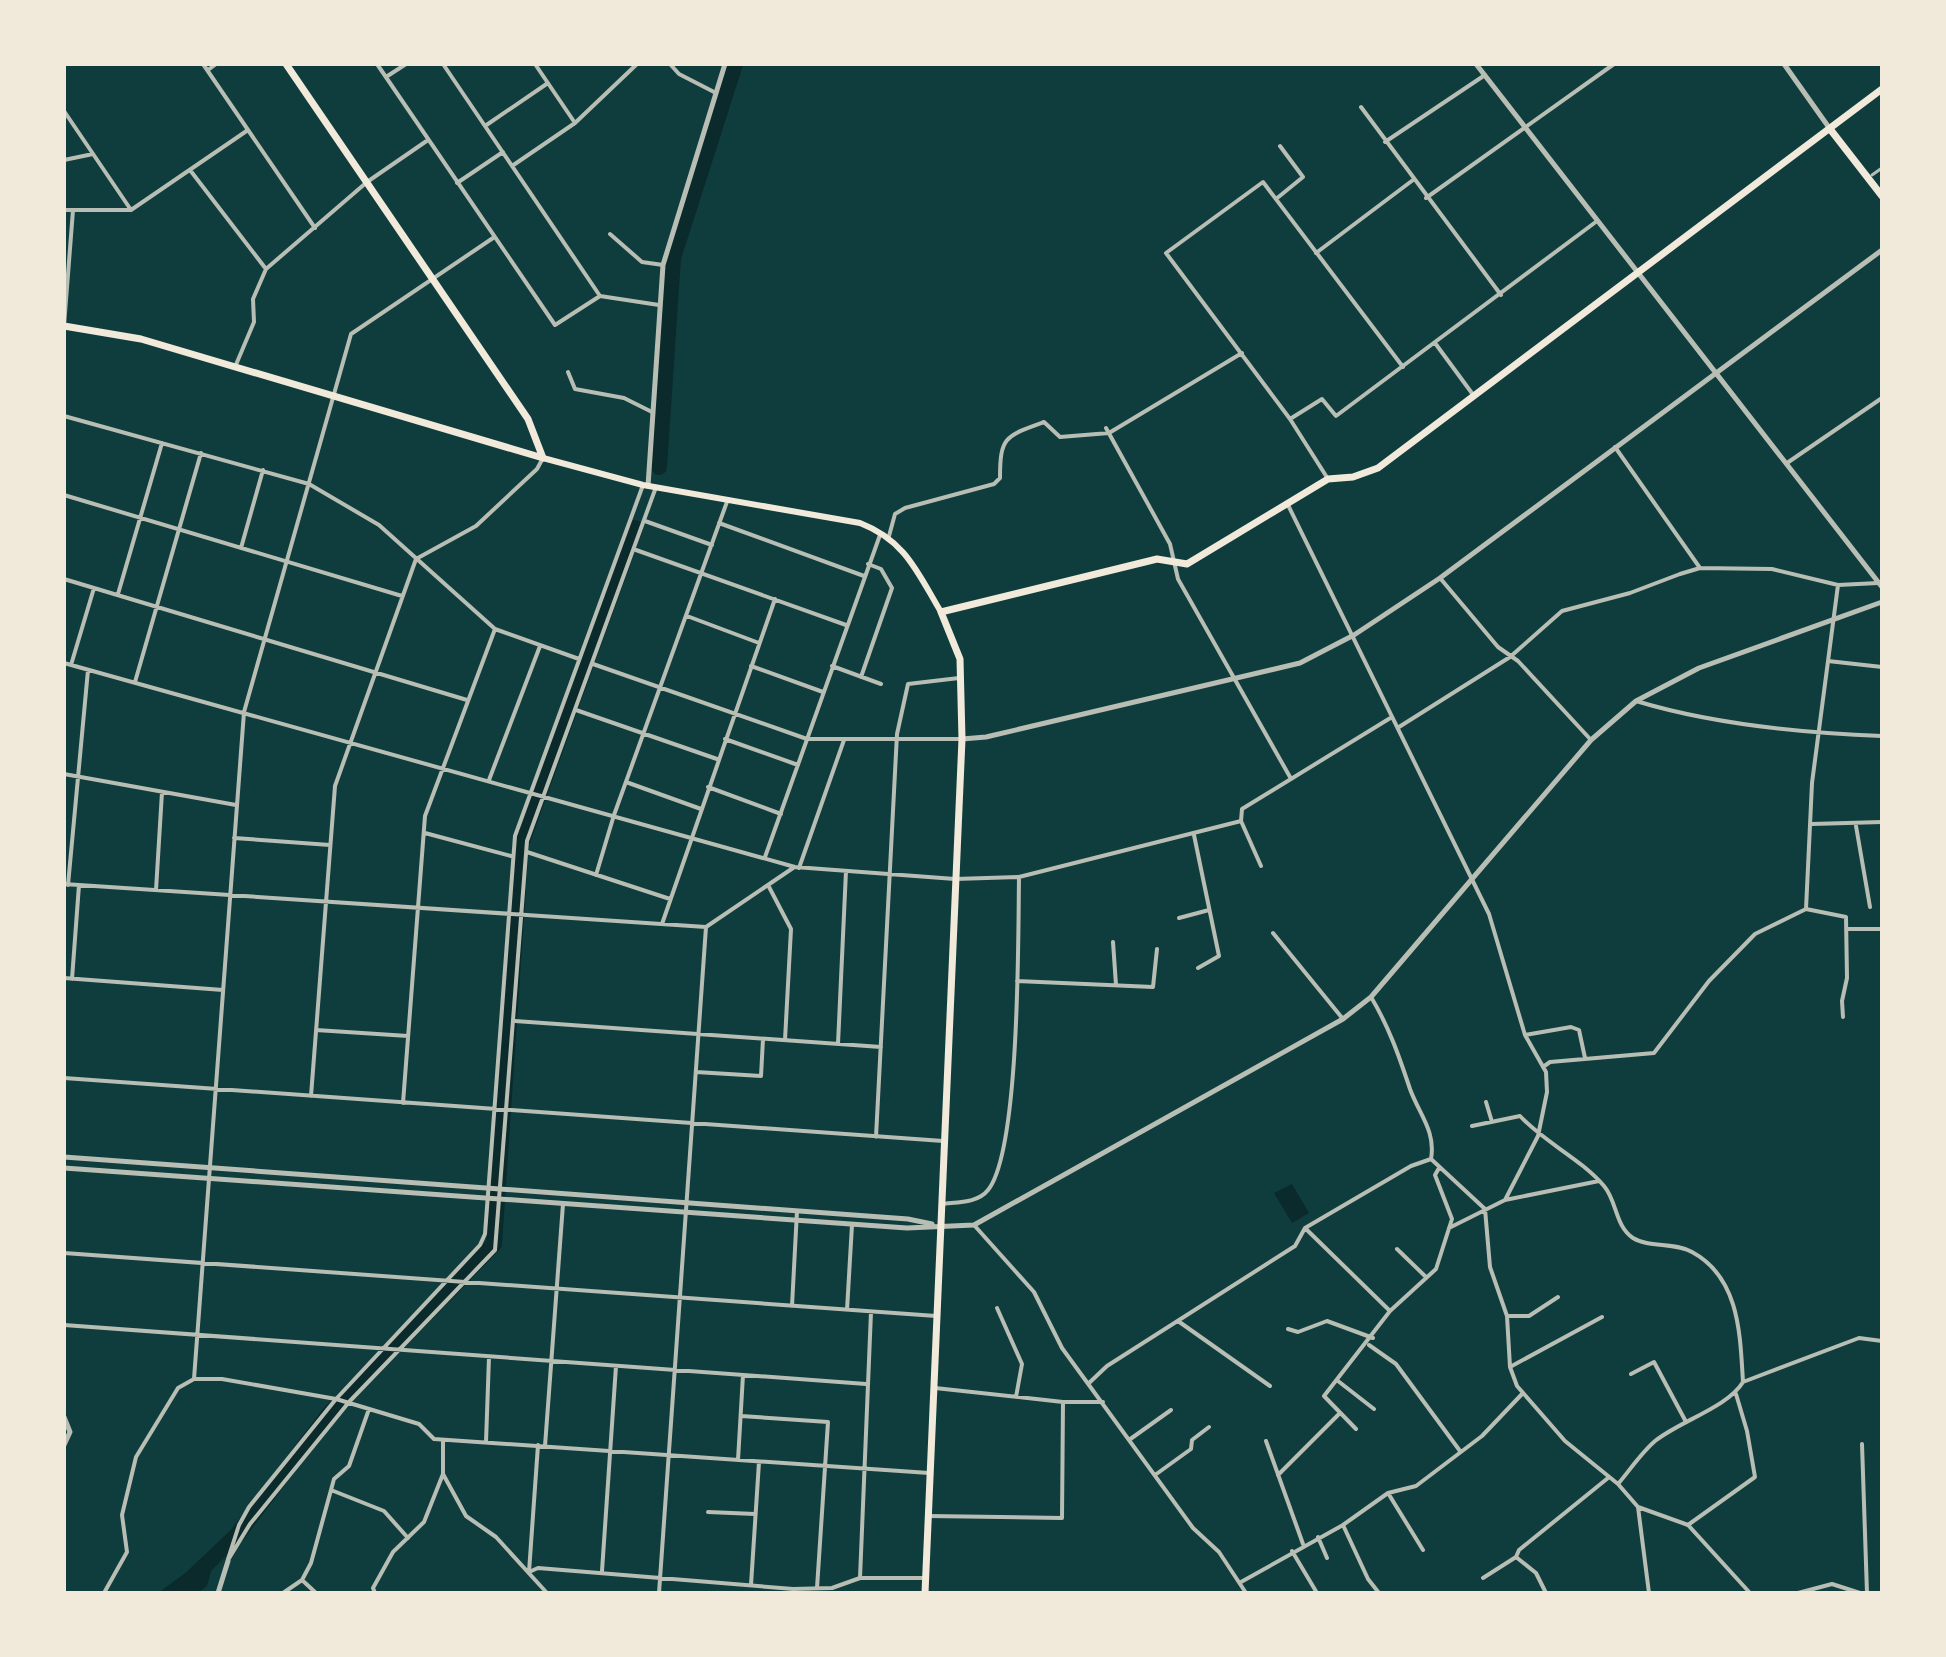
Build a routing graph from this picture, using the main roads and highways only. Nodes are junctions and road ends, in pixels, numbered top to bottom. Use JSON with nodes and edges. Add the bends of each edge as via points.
{"nodes":[{"id":1,"x":286,"y":64,"type":"edge"},
{"id":2,"x":1882,"y":89,"type":"edge"},
{"id":3,"x":1830,"y":129,"type":"junction"},
{"id":4,"x":1882,"y":196,"type":"edge"},
{"id":5,"x":64,"y":326,"type":"edge"},
{"id":6,"x":543,"y":458,"type":"junction"},
{"id":7,"x":941,"y":612,"type":"junction"},
{"id":8,"x":925,"y":1593,"type":"edge"}],
"edges":[{"from":1,"to":6,"type":"main road","via":[[528,419]]},
{"from":2,"to":3,"type":"main road"},
{"from":3,"to":4,"type":"main road"},
{"from":3,"to":7,"type":"main road","via":[[1378,468],[1328,479],[1187,564],[1157,559]]},
{"from":5,"to":6,"type":"main road","via":[[141,339]]},
{"from":6,"to":7,"type":"main road","via":[[649,486],[824,515],[881,532],[902,547]]},
{"from":7,"to":8,"type":"main road","via":[[957,646],[962,739]]}]}
